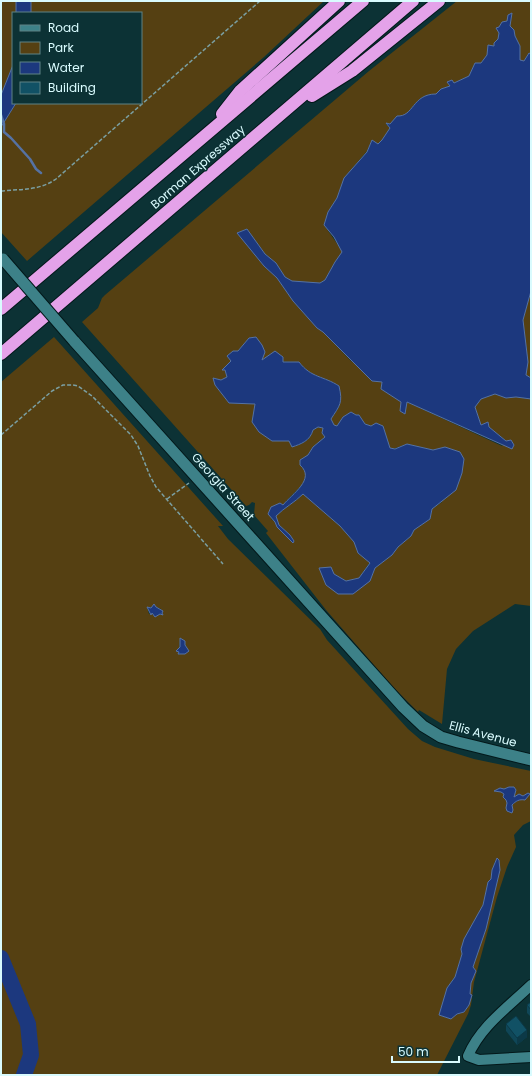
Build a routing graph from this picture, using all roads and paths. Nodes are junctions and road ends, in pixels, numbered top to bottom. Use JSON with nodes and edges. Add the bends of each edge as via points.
{"nodes":[{"id":1,"x":260,"y":1,"type":"edge"},
{"id":2,"x":339,"y":1,"type":"edge"},
{"id":3,"x":363,"y":1,"type":"edge"},
{"id":4,"x":413,"y":1,"type":"edge"},
{"id":5,"x":439,"y":1,"type":"edge"},
{"id":6,"x":279,"y":117,"type":"junction"},
{"id":7,"x":210,"y":131,"type":"junction"},
{"id":8,"x":1,"y":191,"type":"edge"},
{"id":9,"x":2,"y":258,"type":"edge"},
{"id":10,"x":1,"y":309,"type":"edge"},
{"id":11,"x":1,"y":354,"type":"edge"},
{"id":12,"x":1,"y":435,"type":"edge"},
{"id":13,"x":196,"y":476,"type":"junction"},
{"id":14,"x":166,"y":499,"type":"junction"},
{"id":15,"x":224,"y":564,"type":"dead end"},
{"id":16,"x":429,"y":730,"type":"joint"},
{"id":17,"x":531,"y":760,"type":"edge"},
{"id":18,"x":531,"y":986,"type":"edge"},
{"id":19,"x":531,"y":1057,"type":"edge"}],
"edges":[{"from":1,"to":8,"type":"path","via":[[56,180],[38,188]]},
{"from":2,"to":7,"type":"highway","via":[[240,91]]},
{"from":3,"to":7,"type":"highway","name":"Borman Expressway"},
{"from":4,"to":6,"type":"highway","name":"Borman Expressway"},
{"from":5,"to":6,"type":"highway","via":[[352,71]]},
{"from":6,"to":11,"type":"highway","name":"Borman Expressway"},
{"from":7,"to":10,"type":"highway","name":"Borman Expressway"},
{"from":9,"to":13,"type":"street","name":"Georgia Street","bridge":true},
{"from":12,"to":14,"type":"path","via":[[52,391],[63,385],[78,386],[92,396],[131,435],[153,482]]},
{"from":13,"to":14,"type":"path"},
{"from":13,"to":16,"type":"street","name":"Georgia Street","via":[[404,707]]},
{"from":14,"to":15,"type":"path"},
{"from":16,"to":17,"type":"street","name":"Ellis Avenue","via":[[458,742]]},
{"from":18,"to":19,"type":"street","via":[[485,1028],[468,1056],[479,1060]]}]}
